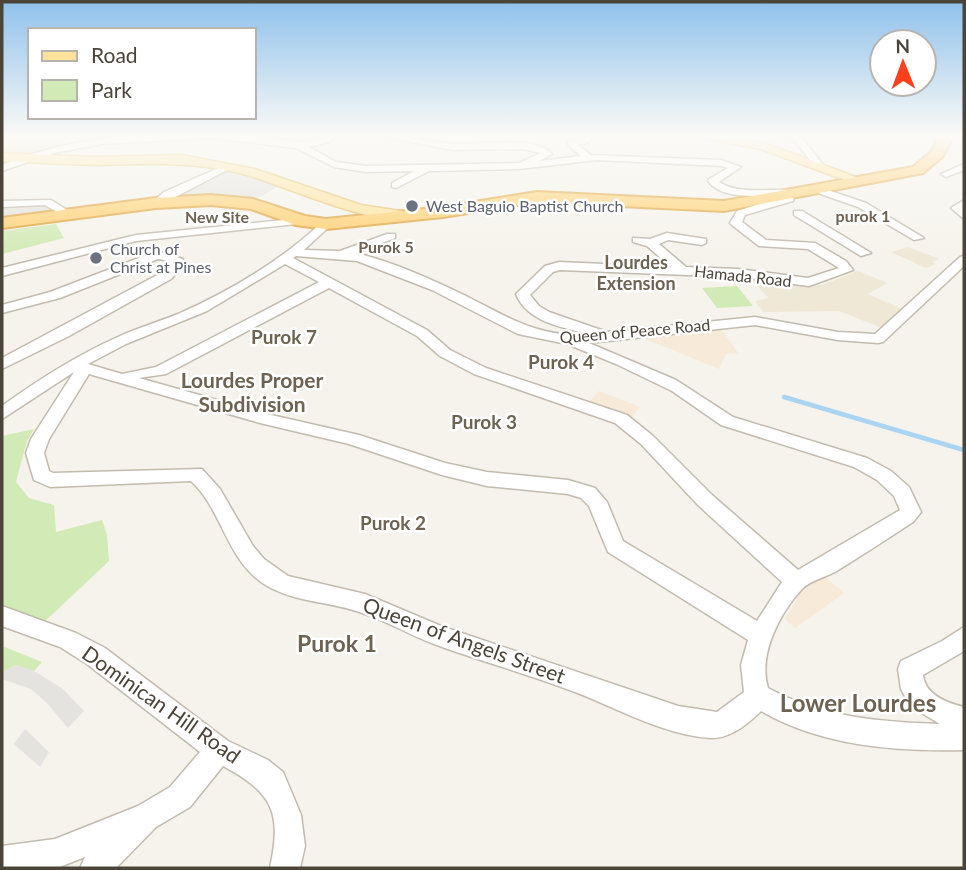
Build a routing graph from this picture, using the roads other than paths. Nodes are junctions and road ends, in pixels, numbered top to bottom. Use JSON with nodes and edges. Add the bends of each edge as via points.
{"nodes":[{"id":1,"x":211,"y":176,"type":"edge"},
{"id":2,"x":264,"y":176,"type":"edge"},
{"id":3,"x":414,"y":176,"type":"edge"},
{"id":4,"x":723,"y":176,"type":"edge"},
{"id":5,"x":846,"y":176,"type":"edge"},
{"id":6,"x":868,"y":176,"type":"edge"},
{"id":7,"x":888,"y":176,"type":"edge"},
{"id":8,"x":879,"y":177,"type":"junction"},
{"id":9,"x":858,"y":180,"type":"junction"},
{"id":10,"x":396,"y":186,"type":"dead end"},
{"id":11,"x":816,"y":189,"type":"junction"},
{"id":12,"x":785,"y":196,"type":"junction"},
{"id":13,"x":156,"y":203,"type":"junction"},
{"id":14,"x":964,"y":203,"type":"edge"},
{"id":15,"x":2,"y":204,"type":"edge"},
{"id":16,"x":798,"y":213,"type":"dead end"},
{"id":17,"x":71,"y":215,"type":"junction"},
{"id":18,"x":357,"y":216,"type":"junction"},
{"id":19,"x":407,"y":216,"type":"joint"},
{"id":20,"x":964,"y":216,"type":"edge"},
{"id":21,"x":302,"y":221,"type":"junction"},
{"id":22,"x":2,"y":223,"type":"edge"},
{"id":23,"x":327,"y":224,"type":"junction"},
{"id":24,"x":391,"y":236,"type":"dead end"},
{"id":25,"x":918,"y":238,"type":"dead end"},
{"id":26,"x":637,"y":240,"type":"dead end"},
{"id":27,"x":702,"y":241,"type":"dead end"},
{"id":28,"x":651,"y":243,"type":"junction"},
{"id":29,"x":287,"y":255,"type":"junction"},
{"id":30,"x":340,"y":255,"type":"junction"},
{"id":31,"x":964,"y":260,"type":"edge"},
{"id":32,"x":838,"y":261,"type":"junction"},
{"id":33,"x":682,"y":270,"type":"junction"},
{"id":34,"x":2,"y":272,"type":"edge"},
{"id":35,"x":946,"y":276,"type":"junction"},
{"id":36,"x":964,"y":280,"type":"edge"},
{"id":37,"x":328,"y":283,"type":"junction"},
{"id":38,"x":2,"y":309,"type":"edge"},
{"id":39,"x":608,"y":335,"type":"junction"},
{"id":40,"x":570,"y":340,"type":"junction"},
{"id":41,"x":2,"y":364,"type":"edge"},
{"id":42,"x":89,"y":369,"type":"junction"},
{"id":43,"x":6,"y":404,"type":"edge"},
{"id":44,"x":795,"y":581,"type":"junction"},
{"id":45,"x":2,"y":616,"type":"edge"},
{"id":46,"x":760,"y":635,"type":"junction"},
{"id":47,"x":964,"y":637,"type":"edge"},
{"id":48,"x":758,"y":696,"type":"junction"},
{"id":49,"x":964,"y":720,"type":"edge"},
{"id":50,"x":964,"y":737,"type":"edge"},
{"id":51,"x":219,"y":750,"type":"junction"},
{"id":52,"x":146,"y":817,"type":"junction"},
{"id":53,"x":2,"y":861,"type":"edge"},
{"id":54,"x":94,"y":868,"type":"edge"},
{"id":55,"x":285,"y":868,"type":"edge"}],
"edges":[{"from":1,"to":13,"type":"street"},
{"from":2,"to":18,"type":"main road"},
{"from":3,"to":10,"type":"street"},
{"from":4,"to":12,"type":"street","via":[[713,181],[723,189]]},
{"from":5,"to":9,"type":"main road"},
{"from":6,"to":8,"type":"highway"},
{"from":7,"to":8,"type":"highway"},
{"from":8,"to":9,"type":"highway"},
{"from":9,"to":11,"type":"highway"},
{"from":11,"to":12,"type":"highway"},
{"from":11,"to":25,"type":"street","via":[[862,205]]},
{"from":12,"to":19,"type":"highway","via":[[710,206],[537,197]]},
{"from":12,"to":32,"type":"street","name":"Hamada Road","via":[[741,213],[736,223],[763,243],[810,246]]},
{"from":13,"to":17,"type":"highway"},
{"from":13,"to":21,"type":"highway","via":[[233,201]]},
{"from":14,"to":20,"type":"street","via":[[956,208]]},
{"from":15,"to":17,"type":"street","via":[[47,202]]},
{"from":16,"to":32,"type":"street","via":[[865,253]]},
{"from":17,"to":22,"type":"highway"},
{"from":18,"to":19,"type":"highway"},
{"from":18,"to":23,"type":"highway"},
{"from":21,"to":23,"type":"highway"},
{"from":21,"to":34,"type":"street","via":[[136,238]]},
{"from":23,"to":29,"type":"street"},
{"from":24,"to":30,"type":"street"},
{"from":26,"to":28,"type":"street"},
{"from":27,"to":28,"type":"street","via":[[667,236]]},
{"from":28,"to":33,"type":"street"},
{"from":29,"to":30,"type":"street","name":"Queen of Peace Road"},
{"from":29,"to":37,"type":"street"},
{"from":29,"to":42,"type":"street","via":[[188,314],[123,341]]},
{"from":30,"to":40,"type":"street","name":"Queen of Peace Road","via":[[358,257],[420,281],[518,331]]},
{"from":31,"to":35,"type":"street","name":"Queen of Peace Road"},
{"from":32,"to":33,"type":"street","name":"Hamada Road","via":[[847,270],[816,282]]},
{"from":33,"to":39,"type":"street","name":"Hamada Road","via":[[559,266],[549,269],[523,294],[539,314]]},
{"from":35,"to":36,"type":"street"},
{"from":35,"to":39,"type":"street","name":"Queen of Peace Road","via":[[878,339],[755,321]]},
{"from":37,"to":42,"type":"street","via":[[160,371],[142,375]]},
{"from":37,"to":44,"type":"street","via":[[422,333],[445,353],[480,371],[621,419]]},
{"from":38,"to":41,"type":"street","via":[[157,255],[177,259],[166,276]]},
{"from":39,"to":40,"type":"street","name":"Queen of Peace Road"},
{"from":40,"to":44,"type":"street","via":[[672,384],[728,421],[876,471],[909,501],[911,512],[906,517]]},
{"from":42,"to":43,"type":"street"},
{"from":42,"to":46,"type":"street","via":[[353,439],[442,469],[488,479],[568,486],[588,493],[597,502],[615,546]]},
{"from":42,"to":48,"type":"street","name":"Queen of Angels Street","via":[[35,453],[41,475],[50,480],[195,474],[242,549],[271,578],[320,595],[363,603],[436,635],[713,726],[734,719]]},
{"from":44,"to":46,"type":"street"},
{"from":45,"to":51,"type":"street","name":"Dominican Hill Road","via":[[68,640],[96,656]]},
{"from":46,"to":48,"type":"street","via":[[752,667]]},
{"from":47,"to":49,"type":"street","via":[[910,669],[909,680],[932,708]]},
{"from":48,"to":50,"type":"street","via":[[792,713],[849,729]]},
{"from":51,"to":52,"type":"street","via":[[180,797]]},
{"from":51,"to":55,"type":"street","name":"Dominican Hill Road","via":[[273,782],[287,815],[290,846]]},
{"from":52,"to":53,"type":"street","via":[[55,854]]},
{"from":52,"to":54,"type":"street"}]}
